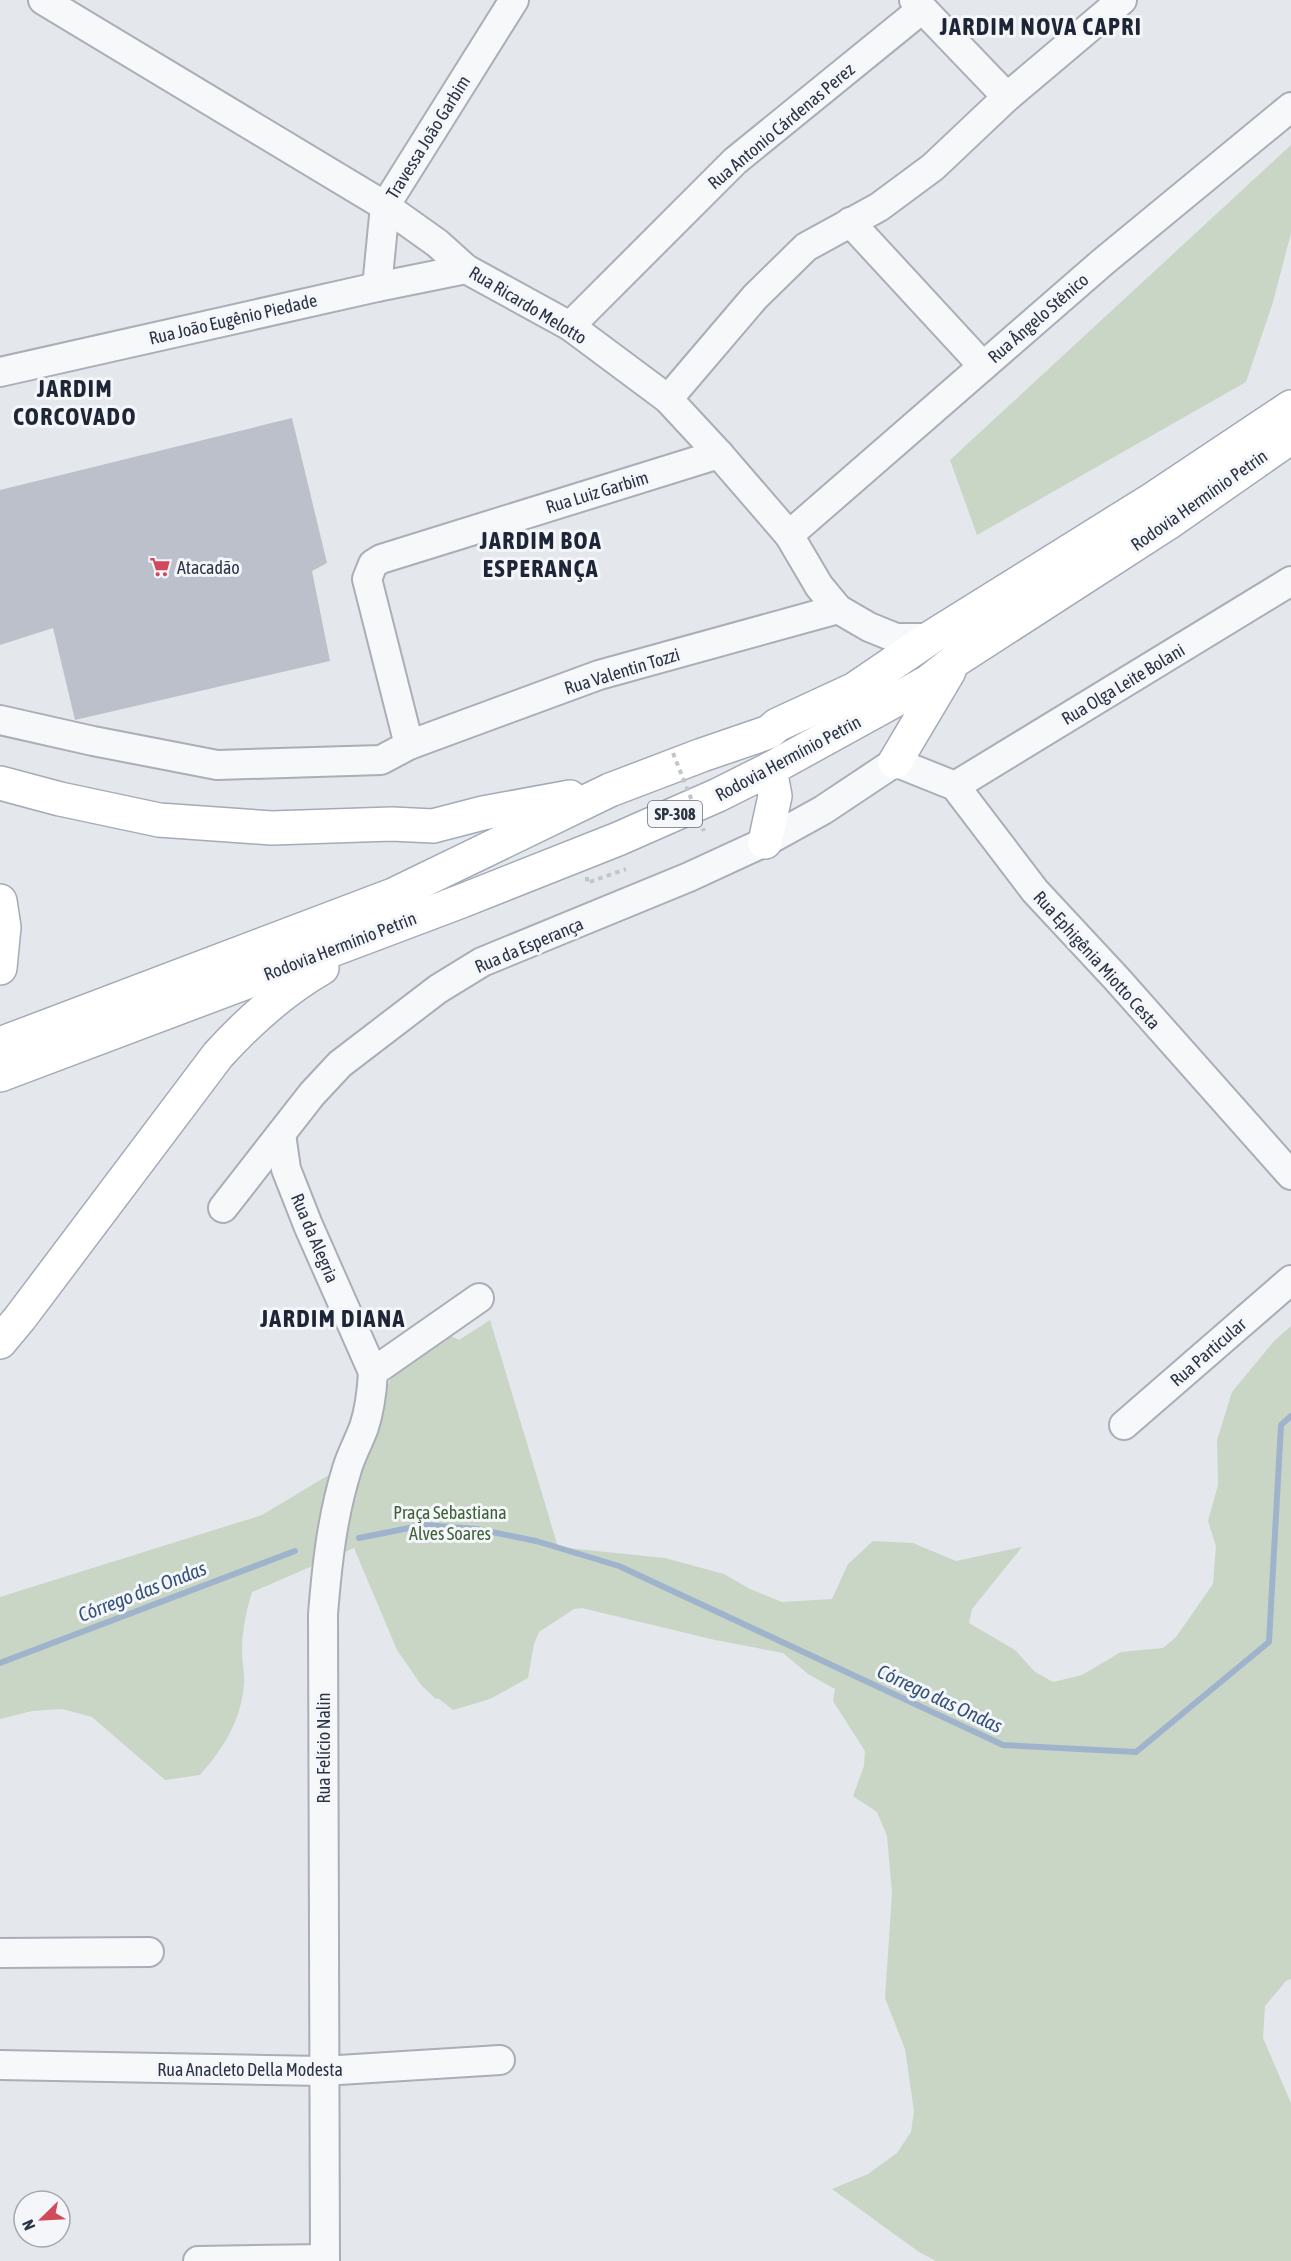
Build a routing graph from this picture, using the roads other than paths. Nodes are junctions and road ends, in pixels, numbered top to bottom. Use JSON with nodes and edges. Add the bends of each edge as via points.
{"nodes":[{"id":1,"x":43,"y":0,"type":"edge"},
{"id":2,"x":514,"y":0,"type":"edge"},
{"id":3,"x":1122,"y":0,"type":"edge"},
{"id":4,"x":918,"y":4,"type":"edge"},
{"id":5,"x":1007,"y":97,"type":"junction"},
{"id":6,"x":1291,"y":107,"type":"edge"},
{"id":7,"x":385,"y":206,"type":"junction"},
{"id":8,"x":850,"y":222,"type":"junction"},
{"id":9,"x":466,"y":269,"type":"junction"},
{"id":10,"x":377,"y":287,"type":"junction"},
{"id":11,"x":570,"y":326,"type":"junction"},
{"id":12,"x":983,"y":366,"type":"junction"},
{"id":13,"x":0,"y":372,"type":"edge"},
{"id":14,"x":668,"y":399,"type":"junction"},
{"id":15,"x":1291,"y":407,"type":"edge"},
{"id":16,"x":1291,"y":437,"type":"edge"},
{"id":17,"x":719,"y":454,"type":"junction"},
{"id":18,"x":789,"y":535,"type":"junction"},
{"id":19,"x":1291,"y":582,"type":"edge"},
{"id":20,"x":838,"y":609,"type":"junction"},
{"id":21,"x":930,"y":638,"type":"junction"},
{"id":22,"x":956,"y":660,"type":"junction"},
{"id":23,"x":0,"y":720,"type":"edge"},
{"id":24,"x":409,"y":745,"type":"junction"},
{"id":25,"x":895,"y":762,"type":"junction"},
{"id":26,"x":770,"y":769,"type":"junction"},
{"id":27,"x":0,"y":783,"type":"edge"},
{"id":28,"x":955,"y":786,"type":"junction"},
{"id":29,"x":610,"y":790,"type":"junction"},
{"id":30,"x":765,"y":842,"type":"junction"},
{"id":31,"x":0,"y":901,"type":"edge"},
{"id":32,"x":459,"y":902,"type":"junction"},
{"id":33,"x":0,"y":968,"type":"edge"},
{"id":34,"x":0,"y":1044,"type":"edge"},
{"id":35,"x":0,"y":1075,"type":"edge"},
{"id":36,"x":281,"y":1134,"type":"junction"},
{"id":37,"x":1291,"y":1175,"type":"edge"},
{"id":38,"x":224,"y":1208,"type":"dead end"},
{"id":39,"x":1291,"y":1280,"type":"edge"},
{"id":40,"x":479,"y":1298,"type":"dead end"},
{"id":41,"x":0,"y":1342,"type":"edge"},
{"id":42,"x":373,"y":1372,"type":"junction"},
{"id":43,"x":1124,"y":1425,"type":"dead end"},
{"id":44,"x":0,"y":1953,"type":"edge"},
{"id":45,"x":149,"y":1953,"type":"dead end"},
{"id":46,"x":500,"y":2060,"type":"dead end"},
{"id":47,"x":0,"y":2065,"type":"edge"},
{"id":48,"x":323,"y":2072,"type":"junction"},
{"id":49,"x":325,"y":2260,"type":"edge"},
{"id":50,"x":198,"y":2261,"type":"edge"}],
"edges":[{"from":1,"to":7,"type":"street","name":"Rua Ricardo Melotto"},
{"from":2,"to":7,"type":"street","name":"Travessa João Garbim"},
{"from":3,"to":5,"type":"street"},
{"from":4,"to":5,"type":"street"},
{"from":4,"to":11,"type":"street","name":"Rua Antonio Cárdenas Perez","via":[[735,161]]},
{"from":5,"to":8,"type":"street","via":[[933,167],[879,207]]},
{"from":6,"to":12,"type":"street","name":"Rua Ângelo Stênico"},
{"from":7,"to":9,"type":"street","name":"Rua Ricardo Melotto"},
{"from":7,"to":10,"type":"street","name":"Travessa João Garbim"},
{"from":8,"to":12,"type":"street"},
{"from":8,"to":14,"type":"street","via":[[806,247],[755,297]]},
{"from":9,"to":10,"type":"street","name":"Rua João Eugênio Piedade"},
{"from":9,"to":11,"type":"street","name":"Rua Ricardo Melotto"},
{"from":10,"to":13,"type":"street","name":"Rua João Eugênio Piedade"},
{"from":11,"to":14,"type":"street","name":"Rua Ricardo Melotto"},
{"from":12,"to":18,"type":"street","name":"Rua Ângelo Stênico"},
{"from":14,"to":17,"type":"street","name":"Rua Ricardo Melotto"},
{"from":15,"to":21,"type":"main road","name":"Rodovia Hermínio Petrin","number":"SP-308"},
{"from":16,"to":22,"type":"main road","name":"Rodovia Hermínio Petrin","number":"SP-308","via":[[1168,523]]},
{"from":17,"to":18,"type":"street","name":"Rua Ricardo Melotto"},
{"from":17,"to":24,"type":"street","name":"Rua Luiz Garbim","via":[[373,564],[367,579]]},
{"from":18,"to":20,"type":"street","name":"Rua Ricardo Melotto","via":[[819,586]]},
{"from":19,"to":28,"type":"street","name":"Rua Olga Leite Bolani"},
{"from":20,"to":21,"type":"street","name":"Rua Ricardo Melotto","via":[[896,638]]},
{"from":20,"to":24,"type":"street","name":"Rua Valentin Tozzi","via":[[599,675]]},
{"from":21,"to":29,"type":"main road","name":"Rodovia Hermínio Petrin","number":"SP-308","via":[[855,689],[769,732]]},
{"from":22,"to":25,"type":"main road"},
{"from":22,"to":26,"type":"main road","name":"Rodovia Hermínio Petrin","number":"SP-308","via":[[928,681]]},
{"from":23,"to":24,"type":"street","name":"Rua Valentin Tozzi","via":[[217,765],[381,760]]},
{"from":25,"to":28,"type":"street"},
{"from":25,"to":30,"type":"street","name":"Rua da Esperança","via":[[823,810]]},
{"from":26,"to":30,"type":"main road","via":[[775,796]]},
{"from":26,"to":32,"type":"main road","name":"Rodovia Hermínio Petrin","number":"SP-308","via":[[618,839]]},
{"from":27,"to":29,"type":"main road","via":[[159,820],[273,828],[433,826]]},
{"from":28,"to":37,"type":"street","name":"Rua Ephigênia Miotto Cesta","via":[[1035,891]]},
{"from":29,"to":34,"type":"main road","name":"Rodovia Hermínio Petrin","number":"SP-308","via":[[393,895]]},
{"from":30,"to":36,"type":"street","name":"Rua da Esperança","via":[[482,962],[438,989],[340,1064]]},
{"from":31,"to":33,"type":"main road","via":[[4,927]]},
{"from":32,"to":35,"type":"main road","name":"Rodovia Hermínio Petrin","number":"SP-308"},
{"from":32,"to":41,"type":"main road","via":[[294,984],[245,1026],[218,1055]]},
{"from":36,"to":38,"type":"street","name":"Rua da Esperança"},
{"from":36,"to":42,"type":"street","name":"Rua da Alegria","via":[[286,1169]]},
{"from":39,"to":43,"type":"street","name":"Rua Particular"},
{"from":40,"to":42,"type":"street"},
{"from":42,"to":48,"type":"street","name":"Rua Felício Nalin","via":[[364,1426],[335,1511],[323,1614]]},
{"from":44,"to":45,"type":"street"},
{"from":46,"to":48,"type":"street","name":"Rua Anacleto Della Modesta"},
{"from":47,"to":48,"type":"street","name":"Rua Anacleto Della Modesta"},
{"from":48,"to":49,"type":"street","name":"Rua Felício Nalin"},
{"from":49,"to":50,"type":"street"}]}
